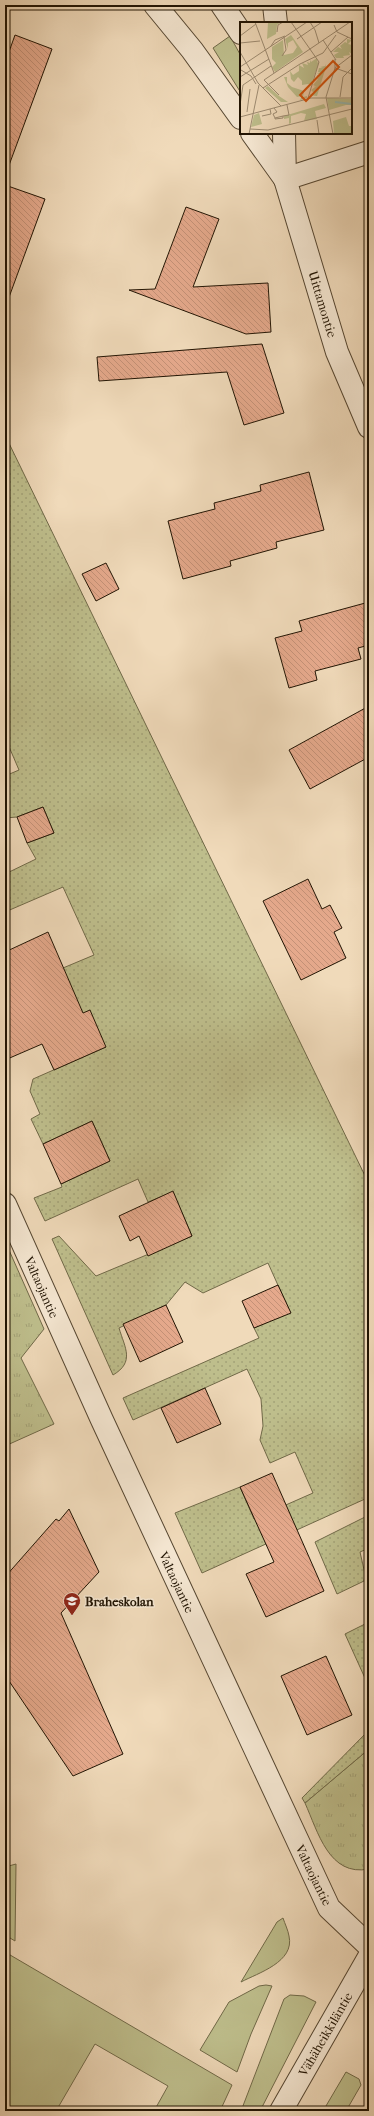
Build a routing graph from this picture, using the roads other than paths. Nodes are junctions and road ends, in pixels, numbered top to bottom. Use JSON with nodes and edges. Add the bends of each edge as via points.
{"nodes":[{"id":1,"x":155,"y":5,"type":"edge"},
{"id":2,"x":222,"y":5,"type":"edge"},
{"id":3,"x":274,"y":5,"type":"edge"},
{"id":4,"x":276,"y":22,"type":"edge"},
{"id":5,"x":240,"y":32,"type":"edge"},
{"id":6,"x":240,"y":117,"type":"edge"},
{"id":7,"x":253,"y":134,"type":"edge"},
{"id":8,"x":285,"y":134,"type":"edge"},
{"id":9,"x":369,"y":152,"type":"edge"},
{"id":10,"x":285,"y":179,"type":"junction"},
{"id":11,"x":369,"y":427,"type":"edge"},
{"id":12,"x":5,"y":1204,"type":"edge"},
{"id":13,"x":369,"y":1946,"type":"edge"},
{"id":14,"x":369,"y":1957,"type":"edge"},
{"id":15,"x":281,"y":2111,"type":"edge"}],
"edges":[{"from":1,"to":6,"type":"street","via":[[192,50]]},
{"from":2,"to":5,"type":"street"},
{"from":3,"to":4,"type":"street"},
{"from":7,"to":10,"type":"street","name":"Uittamontie"},
{"from":8,"to":10,"type":"street","name":"Uittamontie"},
{"from":9,"to":10,"type":"street"},
{"from":10,"to":11,"type":"street","name":"Uittamontie","via":[[337,352]]},
{"from":12,"to":13,"type":"street","name":"Valtaojantie","via":[[105,1427],[329,1908]]},
{"from":14,"to":15,"type":"street","name":"Vähäheikkiläntie"}]}
